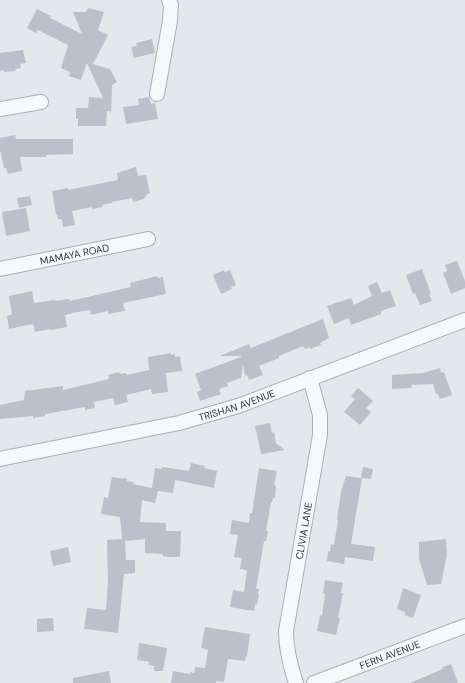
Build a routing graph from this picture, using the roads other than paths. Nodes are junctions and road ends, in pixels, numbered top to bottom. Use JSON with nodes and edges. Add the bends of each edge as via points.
{"nodes":[{"id":1,"x":169,"y":0,"type":"edge"},
{"id":2,"x":158,"y":94,"type":"dead end"},
{"id":3,"x":41,"y":102,"type":"dead end"},
{"id":4,"x":0,"y":109,"type":"edge"},
{"id":5,"x":148,"y":239,"type":"dead end"},
{"id":6,"x":0,"y":269,"type":"edge"},
{"id":7,"x":465,"y":320,"type":"edge"},
{"id":8,"x":310,"y":378,"type":"junction"},
{"id":9,"x":0,"y":459,"type":"edge"},
{"id":10,"x":465,"y":626,"type":"edge"},
{"id":11,"x":296,"y":683,"type":"edge"},
{"id":12,"x":314,"y":683,"type":"edge"}],
"edges":[{"from":1,"to":2,"type":"street","via":[[170,21]]},
{"from":3,"to":4,"type":"street"},
{"from":5,"to":6,"type":"street","name":"MAMAYA ROAD"},
{"from":7,"to":8,"type":"street","name":"TRISHAN AVENUE"},
{"from":8,"to":9,"type":"street","name":"TRISHAN AVENUE","via":[[238,406],[179,423]]},
{"from":8,"to":11,"type":"street","name":"CLIVIA LANE","via":[[320,415],[320,435],[286,631],[286,647]]},
{"from":10,"to":12,"type":"street","name":"FERN AVENUE"}]}
